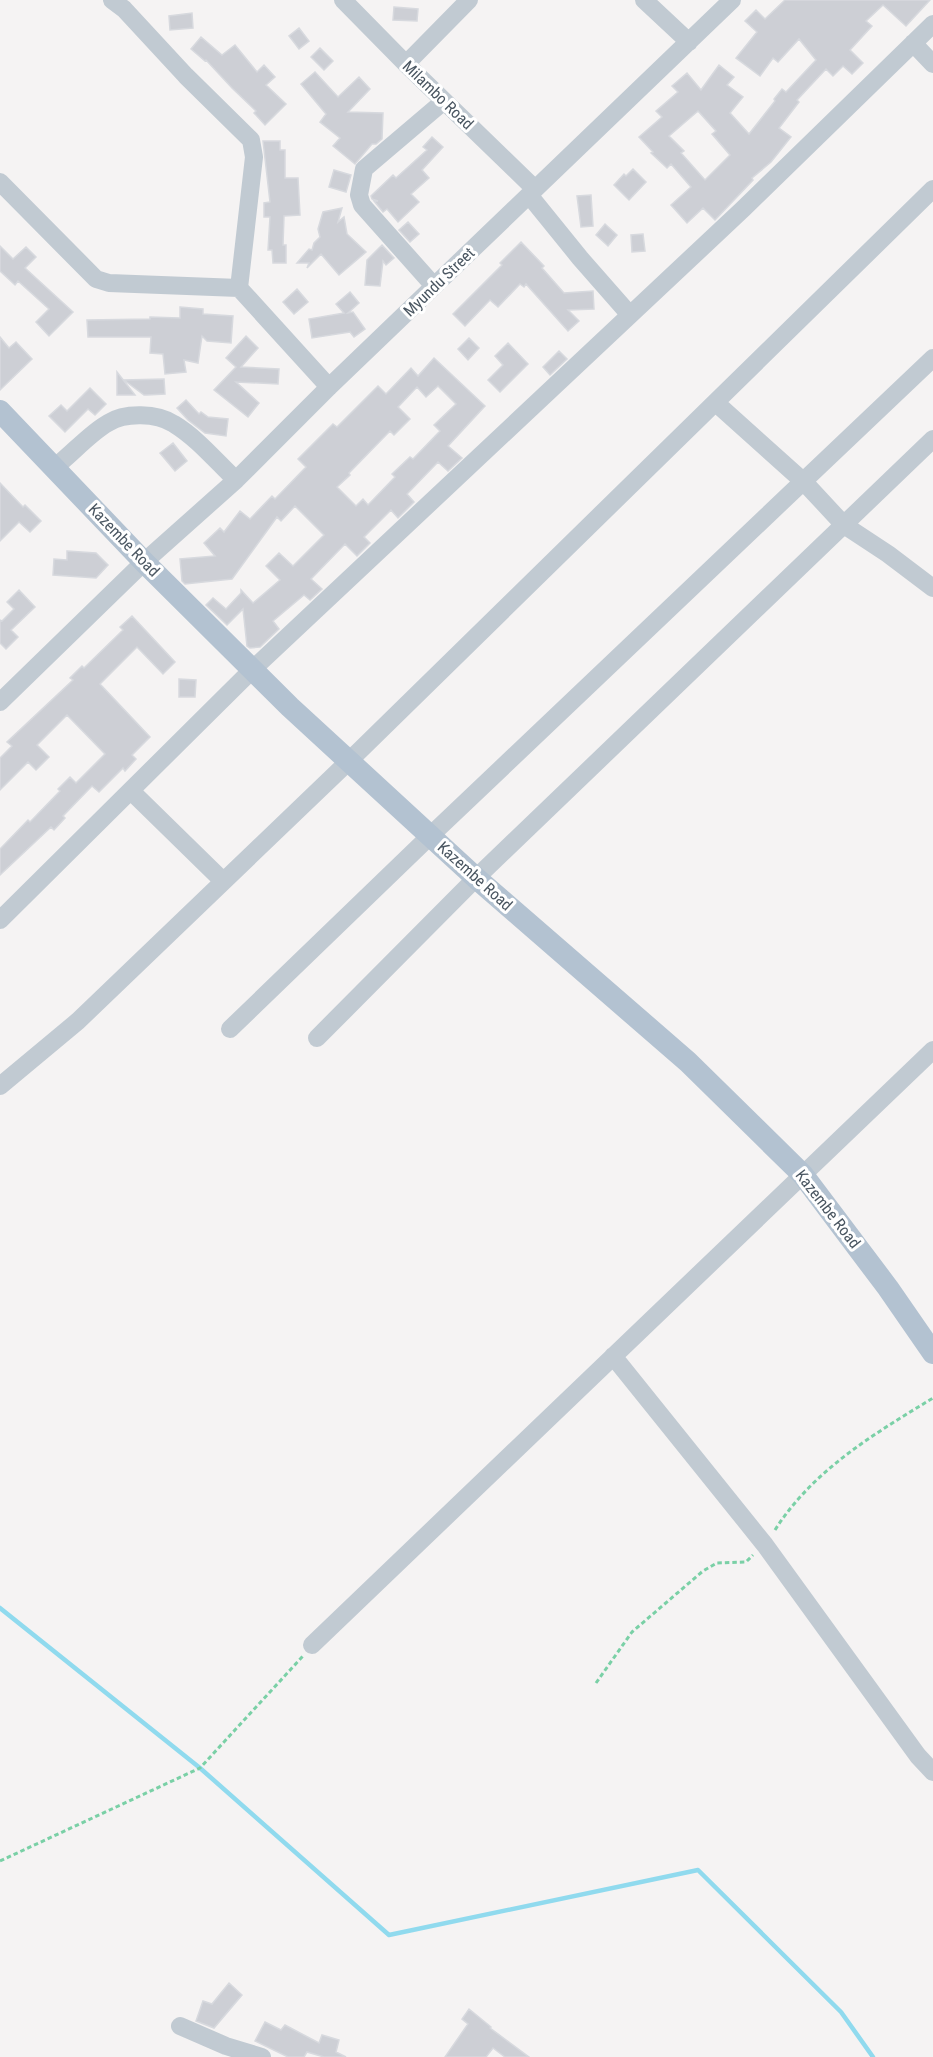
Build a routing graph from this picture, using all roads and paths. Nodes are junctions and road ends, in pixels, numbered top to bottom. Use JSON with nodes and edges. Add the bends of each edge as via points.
{"nodes":[{"id":1,"x":343,"y":0,"type":"edge"},
{"id":2,"x":469,"y":0,"type":"edge"},
{"id":3,"x":644,"y":0,"type":"edge"},
{"id":4,"x":732,"y":0,"type":"edge"},
{"id":5,"x":123,"y":3,"type":"edge"},
{"id":6,"x":933,"y":24,"type":"edge"},
{"id":7,"x":689,"y":42,"type":"junction"},
{"id":8,"x":913,"y":43,"type":"junction"},
{"id":9,"x":406,"y":64,"type":"junction"},
{"id":10,"x":933,"y":64,"type":"edge"},
{"id":11,"x":444,"y":101,"type":"junction"},
{"id":12,"x":0,"y":182,"type":"edge"},
{"id":13,"x":933,"y":189,"type":"edge"},
{"id":14,"x":532,"y":192,"type":"junction"},
{"id":15,"x":434,"y":286,"type":"junction"},
{"id":16,"x":239,"y":288,"type":"junction"},
{"id":17,"x":630,"y":315,"type":"junction"},
{"id":18,"x":933,"y":358,"type":"edge"},
{"id":19,"x":329,"y":387,"type":"junction"},
{"id":20,"x":716,"y":403,"type":"junction"},
{"id":21,"x":0,"y":411,"type":"edge"},
{"id":22,"x":933,"y":439,"type":"edge"},
{"id":23,"x":55,"y":468,"type":"junction"},
{"id":24,"x":236,"y":480,"type":"junction"},
{"id":25,"x":804,"y":482,"type":"junction"},
{"id":26,"x":844,"y":525,"type":"junction"},
{"id":27,"x":144,"y":562,"type":"junction"},
{"id":28,"x":933,"y":588,"type":"edge"},
{"id":29,"x":252,"y":669,"type":"junction"},
{"id":30,"x":0,"y":702,"type":"edge"},
{"id":31,"x":349,"y":761,"type":"junction"},
{"id":32,"x":131,"y":791,"type":"junction"},
{"id":33,"x":430,"y":836,"type":"junction"},
{"id":34,"x":476,"y":878,"type":"junction"},
{"id":35,"x":223,"y":881,"type":"junction"},
{"id":36,"x":0,"y":920,"type":"edge"},
{"id":37,"x":230,"y":1029,"type":"dead end"},
{"id":38,"x":318,"y":1038,"type":"dead end"},
{"id":39,"x":933,"y":1050,"type":"edge"},
{"id":40,"x":0,"y":1086,"type":"edge"},
{"id":41,"x":802,"y":1175,"type":"junction"},
{"id":42,"x":933,"y":1353,"type":"edge"},
{"id":43,"x":613,"y":1356,"type":"junction"},
{"id":44,"x":312,"y":1645,"type":"joint"},
{"id":45,"x":933,"y":1773,"type":"edge"},
{"id":46,"x":0,"y":1861,"type":"edge"},
{"id":47,"x":180,"y":2026,"type":"dead end"},
{"id":48,"x":262,"y":2057,"type":"edge"}],
"edges":[{"from":1,"to":9,"type":"street","name":"Milambo Road"},
{"from":2,"to":9,"type":"street"},
{"from":3,"to":7,"type":"street"},
{"from":4,"to":7,"type":"street","name":"Myundu Street"},
{"from":5,"to":16,"type":"street","via":[[186,76],[250,140],[254,157]]},
{"from":6,"to":8,"type":"street"},
{"from":7,"to":14,"type":"street","name":"Myundu Street"},
{"from":8,"to":10,"type":"street"},
{"from":8,"to":17,"type":"street"},
{"from":9,"to":11,"type":"street","name":"Milambo Road"},
{"from":11,"to":14,"type":"street","name":"Milambo Road"},
{"from":11,"to":15,"type":"street","via":[[364,170],[358,195],[362,205]]},
{"from":12,"to":16,"type":"street","via":[[96,279],[109,283]]},
{"from":13,"to":20,"type":"street"},
{"from":14,"to":15,"type":"street","name":"Myundu Street"},
{"from":14,"to":17,"type":"street","name":"Milambo Road","via":[[580,258]]},
{"from":15,"to":19,"type":"street","name":"Myundu Street"},
{"from":16,"to":19,"type":"street"},
{"from":17,"to":29,"type":"street"},
{"from":18,"to":25,"type":"street"},
{"from":19,"to":24,"type":"street","name":"Myundu Street"},
{"from":20,"to":25,"type":"street"},
{"from":20,"to":31,"type":"street"},
{"from":21,"to":23,"type":"main road","name":"Kazembe Road"},
{"from":22,"to":26,"type":"street"},
{"from":23,"to":24,"type":"street","via":[[108,423],[140,414],[172,423]]},
{"from":23,"to":27,"type":"main road","name":"Kazembe Road"},
{"from":24,"to":27,"type":"street","name":"Myundu Street"},
{"from":25,"to":26,"type":"street"},
{"from":25,"to":33,"type":"street"},
{"from":26,"to":28,"type":"street"},
{"from":26,"to":34,"type":"street"},
{"from":27,"to":29,"type":"main road","name":"Kazembe Road"},
{"from":27,"to":30,"type":"street","name":"Myundu Street"},
{"from":29,"to":31,"type":"main road","name":"Kazembe Road"},
{"from":29,"to":32,"type":"street"},
{"from":31,"to":33,"type":"main road","name":"Kazembe Road"},
{"from":31,"to":35,"type":"street"},
{"from":32,"to":35,"type":"street"},
{"from":32,"to":36,"type":"street"},
{"from":33,"to":34,"type":"main road","name":"Kazembe Road"},
{"from":33,"to":37,"type":"street"},
{"from":34,"to":38,"type":"street"},
{"from":34,"to":41,"type":"main road","name":"Kazembe Road","via":[[688,1062]]},
{"from":35,"to":40,"type":"street","via":[[78,1021]]},
{"from":39,"to":41,"type":"street"},
{"from":41,"to":42,"type":"main road","name":"Kazembe Road"},
{"from":41,"to":43,"type":"street"},
{"from":43,"to":44,"type":"street"},
{"from":43,"to":45,"type":"street","via":[[765,1545]]},
{"from":44,"to":46,"type":"path","via":[[200,1768]]},
{"from":47,"to":48,"type":"street"}]}
